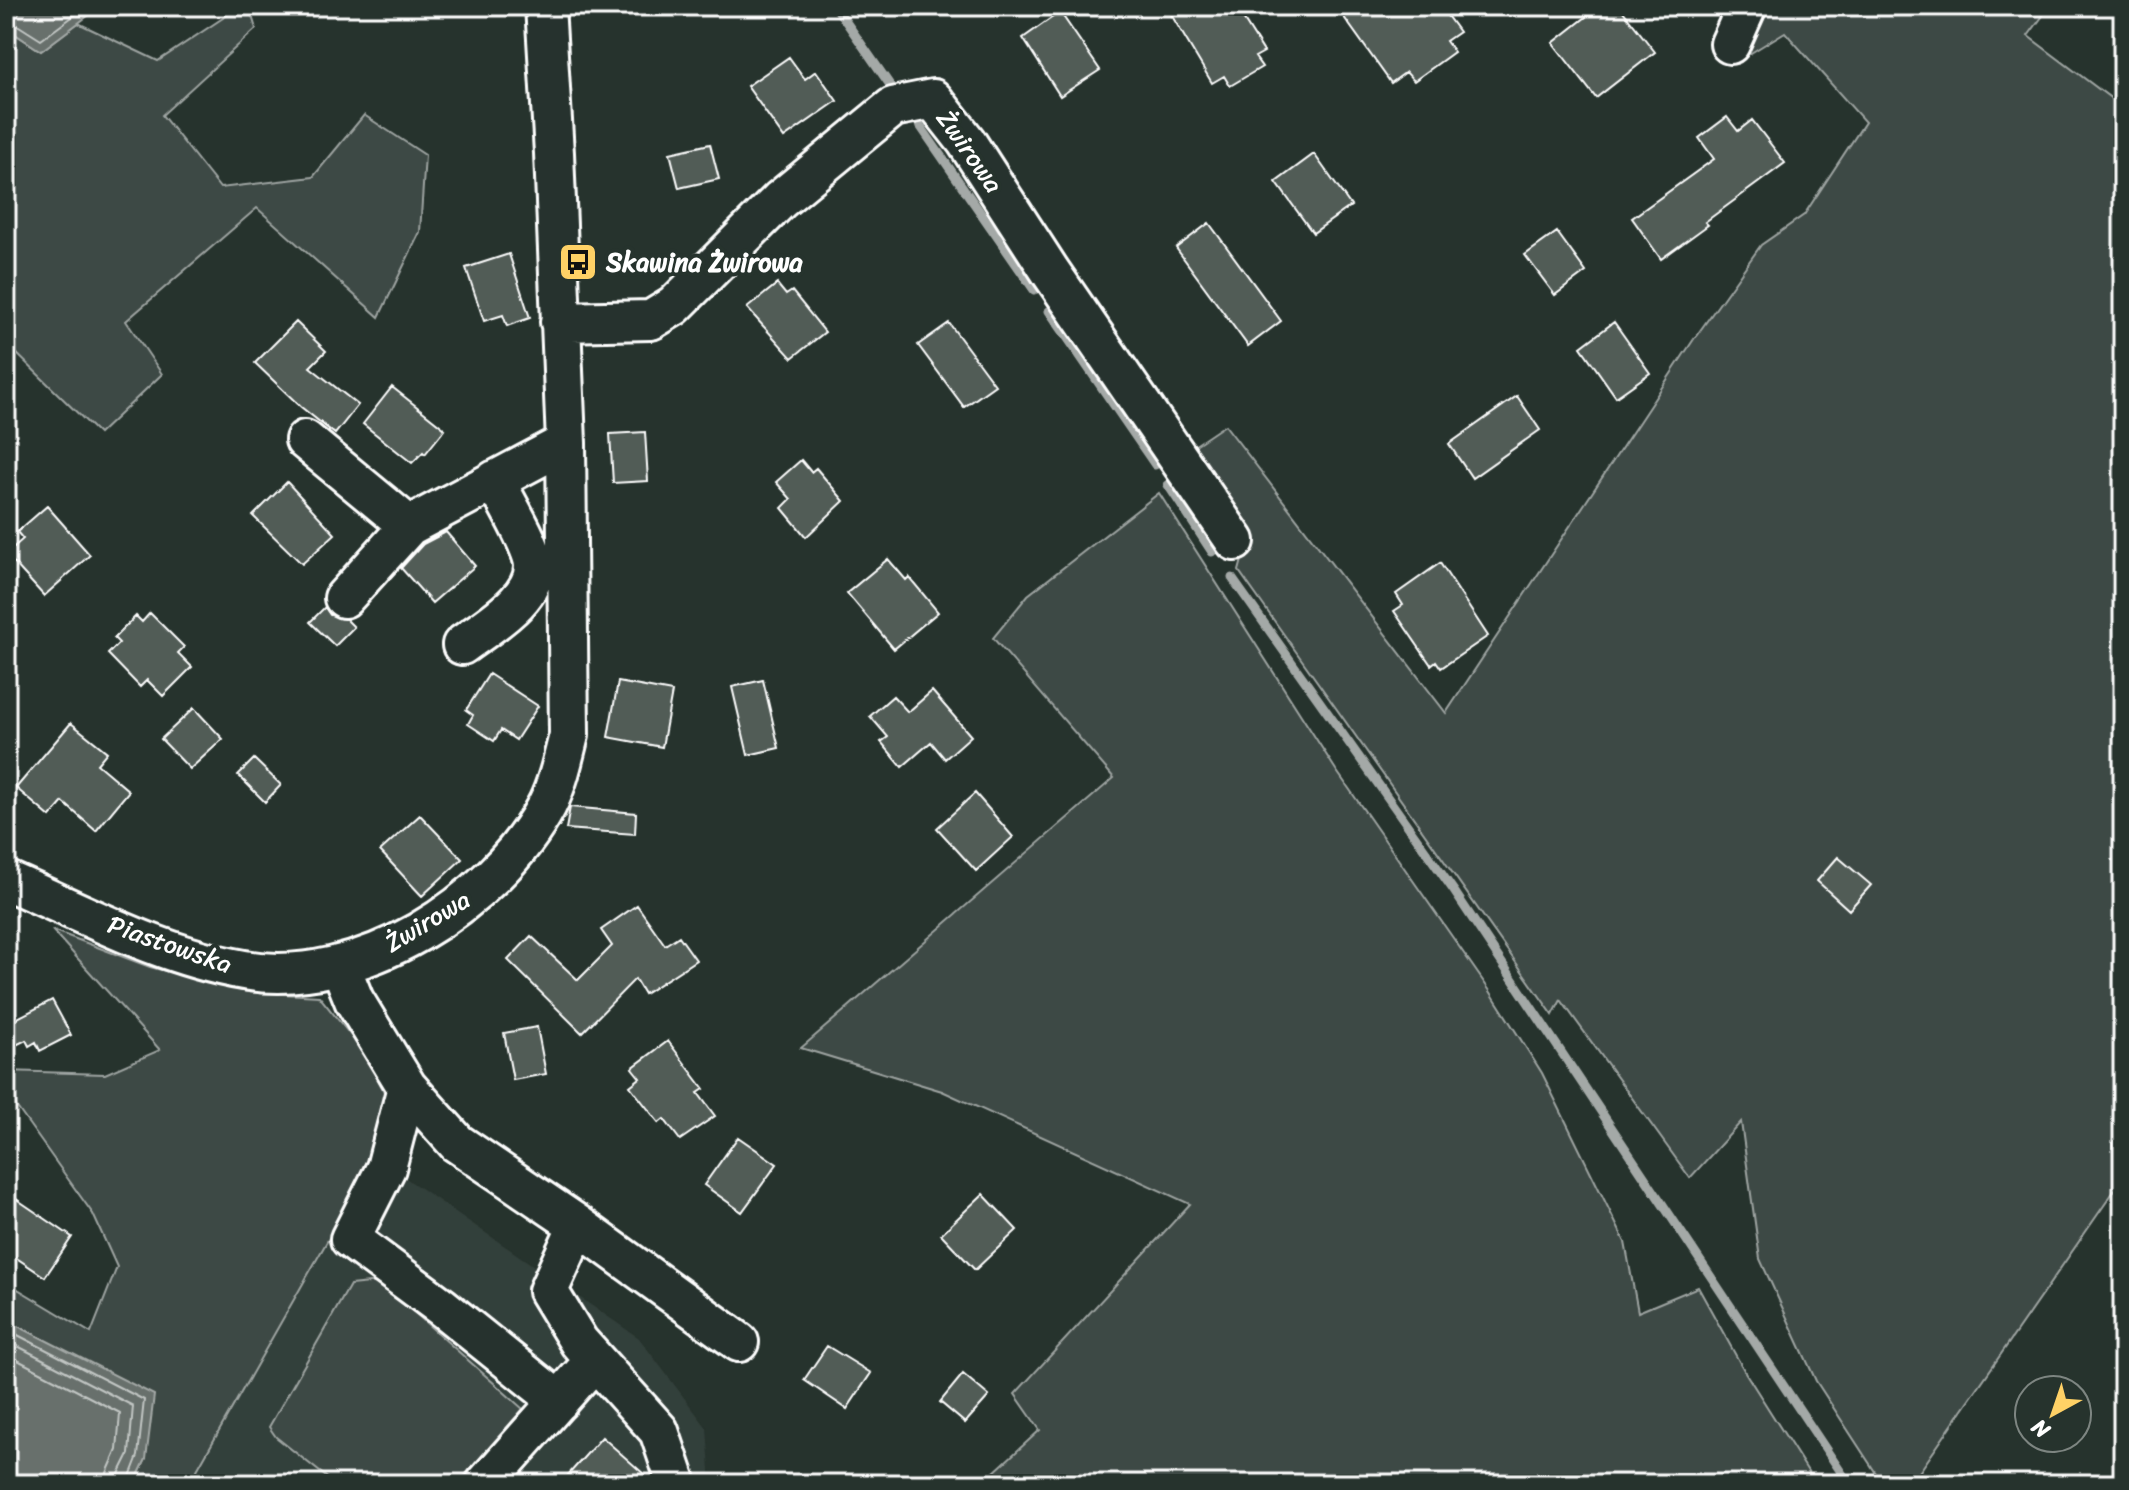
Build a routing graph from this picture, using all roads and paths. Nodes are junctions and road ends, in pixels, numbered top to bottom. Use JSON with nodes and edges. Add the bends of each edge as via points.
{"nodes":[{"id":1,"x":545,"y":6,"type":"edge"},
{"id":2,"x":1747,"y":6,"type":"edge"},
{"id":3,"x":1730,"y":44,"type":"dead end"},
{"id":4,"x":560,"y":322,"type":"junction"},
{"id":5,"x":305,"y":440,"type":"dead end"},
{"id":6,"x":566,"y":443,"type":"junction"},
{"id":7,"x":495,"y":480,"type":"junction"},
{"id":8,"x":409,"y":526,"type":"junction"},
{"id":9,"x":1235,"y":541,"type":"dead end"},
{"id":10,"x":344,"y":598,"type":"dead end"},
{"id":11,"x":462,"y":645,"type":"dead end"},
{"id":12,"x":6,"y":880,"type":"edge"},
{"id":13,"x":340,"y":965,"type":"junction"},
{"id":14,"x":407,"y":1087,"type":"junction"},
{"id":15,"x":578,"y":1225,"type":"junction"},
{"id":16,"x":739,"y":1342,"type":"dead end"},
{"id":17,"x":595,"y":1360,"type":"junction"},
{"id":18,"x":559,"y":1401,"type":"junction"},
{"id":19,"x":485,"y":1484,"type":"edge"},
{"id":20,"x":677,"y":1484,"type":"edge"}],
"edges":[{"from":1,"to":4,"type":"street","name":"Żwirowa"},
{"from":2,"to":3,"type":"street"},
{"from":4,"to":6,"type":"street","name":"Żwirowa"},
{"from":4,"to":9,"type":"street","name":"Żwirowa","via":[[651,320],[674,306],[780,200],[893,107],[933,99]]},
{"from":5,"to":8,"type":"street"},
{"from":6,"to":7,"type":"street"},
{"from":6,"to":13,"type":"street","name":"Żwirowa","via":[[569,735],[547,804],[504,864],[451,913]]},
{"from":7,"to":8,"type":"street"},
{"from":7,"to":11,"type":"street","via":[[533,559],[533,575],[517,602]]},
{"from":8,"to":10,"type":"street"},
{"from":12,"to":13,"type":"street","name":"Piastowska","via":[[199,959],[275,973]]},
{"from":13,"to":14,"type":"street","via":[[354,1000]]},
{"from":14,"to":15,"type":"street","via":[[457,1143]]},
{"from":14,"to":18,"type":"street","via":[[386,1168],[350,1239]]},
{"from":15,"to":16,"type":"street"},
{"from":15,"to":17,"type":"street","via":[[548,1291]]},
{"from":17,"to":18,"type":"street"},
{"from":17,"to":20,"type":"street","via":[[659,1431]]},
{"from":18,"to":19,"type":"street"}]}
